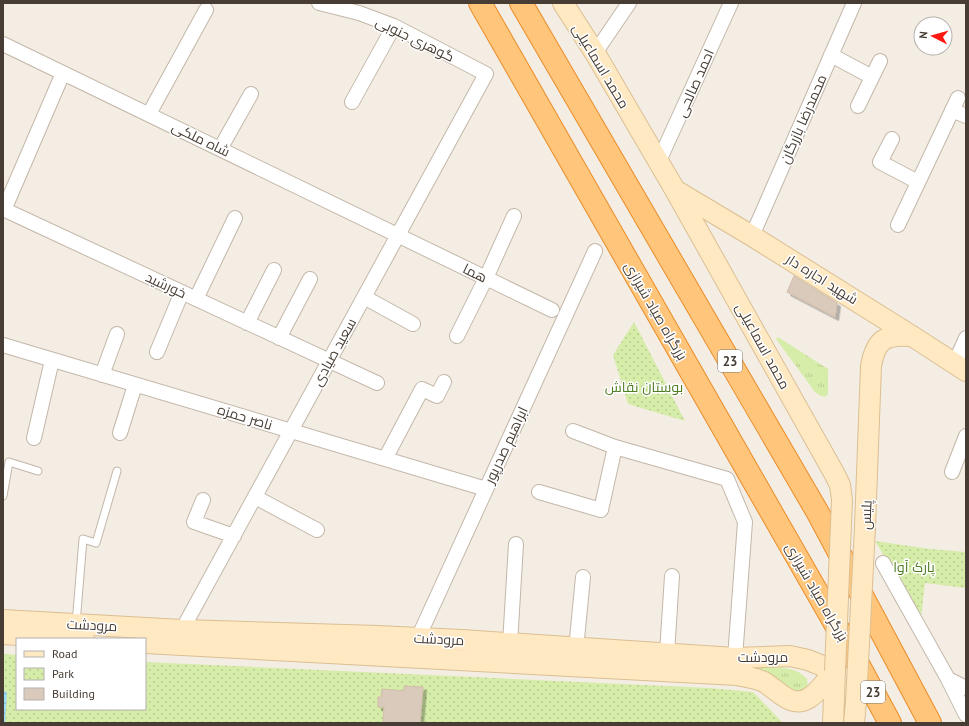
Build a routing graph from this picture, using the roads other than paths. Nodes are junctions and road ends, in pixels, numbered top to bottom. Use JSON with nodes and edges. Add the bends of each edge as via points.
{"nodes":[{"id":1,"x":319,"y":3,"type":"edge"},
{"id":2,"x":480,"y":3,"type":"edge"},
{"id":3,"x":521,"y":3,"type":"edge"},
{"id":4,"x":563,"y":3,"type":"edge"},
{"id":5,"x":629,"y":3,"type":"edge"},
{"id":6,"x":731,"y":3,"type":"edge"},
{"id":7,"x":854,"y":3,"type":"edge"},
{"id":8,"x":361,"y":8,"type":"edge"},
{"id":9,"x":206,"y":10,"type":"dead end"},
{"id":10,"x":394,"y":26,"type":"junction"},
{"id":11,"x":3,"y":44,"type":"edge"},
{"id":12,"x":595,"y":53,"type":"junction"},
{"id":13,"x":831,"y":55,"type":"junction"},
{"id":14,"x":880,"y":61,"type":"dead end"},
{"id":15,"x":63,"y":73,"type":"junction"},
{"id":16,"x":486,"y":74,"type":"joint"},
{"id":17,"x":872,"y":77,"type":"junction"},
{"id":18,"x":251,"y":94,"type":"dead end"},
{"id":19,"x":352,"y":102,"type":"dead end"},
{"id":20,"x":858,"y":106,"type":"dead end"},
{"id":21,"x":149,"y":114,"type":"junction"},
{"id":22,"x":966,"y":116,"type":"edge"},
{"id":23,"x":892,"y":139,"type":"dead end"},
{"id":24,"x":220,"y":149,"type":"junction"},
{"id":25,"x":658,"y":163,"type":"junction"},
{"id":26,"x":918,"y":182,"type":"junction"},
{"id":27,"x":675,"y":190,"type":"junction"},
{"id":28,"x":4,"y":209,"type":"edge"},
{"id":29,"x":514,"y":216,"type":"dead end"},
{"id":30,"x":235,"y":218,"type":"dead end"},
{"id":31,"x":898,"y":225,"type":"dead end"},
{"id":32,"x":398,"y":235,"type":"junction"},
{"id":33,"x":752,"y":236,"type":"junction"},
{"id":34,"x":595,"y":251,"type":"dead end"},
{"id":35,"x":274,"y":270,"type":"dead end"},
{"id":36,"x":486,"y":278,"type":"junction"},
{"id":37,"x":310,"y":279,"type":"dead end"},
{"id":38,"x":182,"y":292,"type":"junction"},
{"id":39,"x":364,"y":297,"type":"junction"},
{"id":40,"x":196,"y":299,"type":"junction"},
{"id":41,"x":552,"y":310,"type":"dead end"},
{"id":42,"x":248,"y":323,"type":"junction"},
{"id":43,"x":413,"y":324,"type":"dead end"},
{"id":44,"x":117,"y":334,"type":"dead end"},
{"id":45,"x":456,"y":336,"type":"dead end"},
{"id":46,"x":912,"y":336,"type":"junction"},
{"id":47,"x":279,"y":338,"type":"junction"},
{"id":48,"x":966,"y":338,"type":"edge"},
{"id":49,"x":3,"y":345,"type":"edge"},
{"id":50,"x":157,"y":352,"type":"dead end"},
{"id":51,"x":52,"y":360,"type":"junction"},
{"id":52,"x":330,"y":361,"type":"junction"},
{"id":53,"x":960,"y":367,"type":"edge"},
{"id":54,"x":102,"y":375,"type":"junction"},
{"id":55,"x":444,"y":382,"type":"dead end"},
{"id":56,"x":377,"y":383,"type":"dead end"},
{"id":57,"x":135,"y":385,"type":"junction"},
{"id":58,"x":291,"y":431,"type":"junction"},
{"id":59,"x":573,"y":432,"type":"dead end"},
{"id":60,"x":120,"y":433,"type":"dead end"},
{"id":61,"x":966,"y":436,"type":"edge"},
{"id":62,"x":34,"y":438,"type":"dead end"},
{"id":63,"x":615,"y":447,"type":"junction"},
{"id":64,"x":385,"y":459,"type":"junction"},
{"id":65,"x":38,"y":471,"type":"dead end"},
{"id":66,"x":117,"y":471,"type":"dead end"},
{"id":67,"x":952,"y":472,"type":"dead end"},
{"id":68,"x":486,"y":489,"type":"junction"},
{"id":69,"x":539,"y":492,"type":"dead end"},
{"id":70,"x":3,"y":496,"type":"edge"},
{"id":71,"x":255,"y":497,"type":"junction"},
{"id":72,"x":203,"y":500,"type":"dead end"},
{"id":73,"x":317,"y":530,"type":"dead end"},
{"id":74,"x":234,"y":536,"type":"junction"},
{"id":75,"x":516,"y":544,"type":"dead end"},
{"id":76,"x":883,"y":563,"type":"dead end"},
{"id":77,"x":672,"y":576,"type":"dead end"},
{"id":78,"x":583,"y":577,"type":"dead end"},
{"id":79,"x":3,"y":620,"type":"edge"},
{"id":80,"x":80,"y":632,"type":"edge"},
{"id":81,"x":3,"y":634,"type":"edge"},
{"id":82,"x":181,"y":638,"type":"junction"},
{"id":83,"x":418,"y":638,"type":"junction"},
{"id":84,"x":146,"y":643,"type":"edge"},
{"id":85,"x":510,"y":644,"type":"junction"},
{"id":86,"x":576,"y":649,"type":"junction"},
{"id":87,"x":667,"y":653,"type":"junction"},
{"id":88,"x":735,"y":658,"type":"junction"},
{"id":89,"x":808,"y":660,"type":"junction"},
{"id":90,"x":835,"y":671,"type":"junction"},
{"id":91,"x":948,"y":679,"type":"junction"},
{"id":92,"x":966,"y":685,"type":"edge"},
{"id":93,"x":811,"y":697,"type":"junction"},
{"id":94,"x":966,"y":714,"type":"edge"},
{"id":95,"x":856,"y":716,"type":"edge"},
{"id":96,"x":833,"y":723,"type":"edge"},
{"id":97,"x":890,"y":723,"type":"edge"},
{"id":98,"x":930,"y":723,"type":"edge"}],
"edges":[{"from":1,"to":8,"type":"street","name":"گوهری جنوبی"},
{"from":2,"to":97,"type":"highway","name":"بزرگراه صیاد شیرازی","number":"23"},
{"from":3,"to":98,"type":"highway","number":"23","via":[[818,513]]},
{"from":4,"to":12,"type":"main road","name":"محمد اسماعیلی"},
{"from":5,"to":12,"type":"street"},
{"from":6,"to":25,"type":"street","name":"احمد صالحی"},
{"from":7,"to":13,"type":"street","name":"محمدرضا بازرگان"},
{"from":8,"to":10,"type":"street","name":"گوهری جنوبی"},
{"from":9,"to":21,"type":"street"},
{"from":10,"to":16,"type":"street","name":"گوهری جنوبی"},
{"from":10,"to":19,"type":"street"},
{"from":11,"to":15,"type":"street","name":"شاه ملکی"},
{"from":12,"to":25,"type":"main road","name":"محمد اسماعیلی"},
{"from":13,"to":17,"type":"street"},
{"from":13,"to":33,"type":"street","name":"محمدرضا بازرگان"},
{"from":14,"to":17,"type":"street"},
{"from":15,"to":21,"type":"street","name":"شاه ملکی"},
{"from":15,"to":28,"type":"street"},
{"from":16,"to":32,"type":"street","name":"سعید صیادی"},
{"from":17,"to":20,"type":"street"},
{"from":18,"to":24,"type":"street"},
{"from":21,"to":24,"type":"street","name":"شاه ملکی"},
{"from":22,"to":26,"type":"street","via":[[955,104]]},
{"from":23,"to":26,"type":"street","via":[[880,162]]},
{"from":24,"to":32,"type":"street","name":"شاه ملکی"},
{"from":25,"to":27,"type":"main road","name":"محمد اسماعیلی"},
{"from":26,"to":31,"type":"street"},
{"from":27,"to":33,"type":"main road","name":"شهید اجاره دار"},
{"from":27,"to":90,"type":"main road","name":"محمد اسماعیلی","bridge":true,"via":[[840,485],[842,500]]},
{"from":28,"to":38,"type":"street","name":"خورشید"},
{"from":29,"to":36,"type":"street"},
{"from":30,"to":40,"type":"street"},
{"from":32,"to":36,"type":"street","name":"هما"},
{"from":32,"to":39,"type":"street","name":"سعید صیادی"},
{"from":33,"to":46,"type":"main road","name":"شهید اجاره دار"},
{"from":34,"to":68,"type":"street","name":"ابراهیم صدرپور"},
{"from":35,"to":42,"type":"street"},
{"from":36,"to":41,"type":"street","name":"هما"},
{"from":36,"to":45,"type":"street"},
{"from":37,"to":47,"type":"street"},
{"from":38,"to":40,"type":"street","name":"خورشید"},
{"from":38,"to":50,"type":"street"},
{"from":39,"to":43,"type":"street"},
{"from":39,"to":52,"type":"street","name":"سعید صیادی"},
{"from":40,"to":42,"type":"street","name":"خورشید"},
{"from":42,"to":47,"type":"street","name":"خورشید"},
{"from":44,"to":54,"type":"street"},
{"from":46,"to":53,"type":"main road","name":"شهید اجاره دار"},
{"from":46,"to":95,"type":"main road","name":"پلیس","bridge":true,"via":[[888,337],[875,350],[872,357]]},
{"from":47,"to":52,"type":"street","name":"خورشید"},
{"from":48,"to":53,"type":"street"},
{"from":49,"to":51,"type":"street","name":"ناصر حمزه"},
{"from":51,"to":54,"type":"street","name":"ناصر حمزه"},
{"from":51,"to":62,"type":"street"},
{"from":52,"to":56,"type":"street","name":"خورشید"},
{"from":52,"to":58,"type":"street","name":"سعید صیادی"},
{"from":54,"to":57,"type":"street","name":"ناصر حمزه"},
{"from":55,"to":64,"type":"street","via":[[437,396],[422,389]]},
{"from":57,"to":58,"type":"street","name":"ناصر حمزه"},
{"from":57,"to":60,"type":"street"},
{"from":58,"to":64,"type":"street","name":"ناصر حمزه"},
{"from":58,"to":71,"type":"street","name":"سعید صیادی"},
{"from":59,"to":63,"type":"street"},
{"from":61,"to":67,"type":"street"},
{"from":63,"to":69,"type":"street","via":[[600,510]]},
{"from":63,"to":88,"type":"street","via":[[727,479],[745,522]]},
{"from":64,"to":68,"type":"street","name":"ناصر حمزه"},
{"from":65,"to":70,"type":"lane","via":[[10,462]]},
{"from":66,"to":80,"type":"lane","via":[[96,543],[83,539]]},
{"from":68,"to":83,"type":"street","name":"ابراهیم صدرپور"},
{"from":71,"to":73,"type":"street"},
{"from":71,"to":74,"type":"street","name":"سعید صیادی"},
{"from":72,"to":74,"type":"street","via":[[194,522]]},
{"from":74,"to":82,"type":"street","name":"سعید صیادی"},
{"from":75,"to":85,"type":"street"},
{"from":76,"to":91,"type":"street"},
{"from":77,"to":87,"type":"street"},
{"from":78,"to":86,"type":"street"},
{"from":79,"to":80,"type":"main road","name":"مرودشت"},
{"from":80,"to":81,"type":"main road","name":"مرودشت"},
{"from":80,"to":82,"type":"main road","name":"مرودشت"},
{"from":82,"to":83,"type":"main road","name":"مرودشت"},
{"from":82,"to":84,"type":"main road","name":"مرودشت"},
{"from":82,"to":93,"type":"main road","name":"مرودشت","via":[[737,675],[763,682],[788,700],[802,702]]},
{"from":83,"to":85,"type":"main road","name":"مرودشت"},
{"from":85,"to":86,"type":"main road","name":"مرودشت"},
{"from":86,"to":87,"type":"main road","name":"مرودشت"},
{"from":87,"to":88,"type":"main road","name":"مرودشت"},
{"from":88,"to":89,"type":"main road","name":"مرودشت","via":[[790,656]]},
{"from":89,"to":90,"type":"main road","name":"مرودشت"},
{"from":89,"to":93,"type":"main road","via":[[818,675],[817,686]]},
{"from":90,"to":93,"type":"main road"},
{"from":90,"to":96,"type":"main road","name":"محمد اسماعیلی"},
{"from":91,"to":92,"type":"street"},
{"from":91,"to":94,"type":"street"}]}
